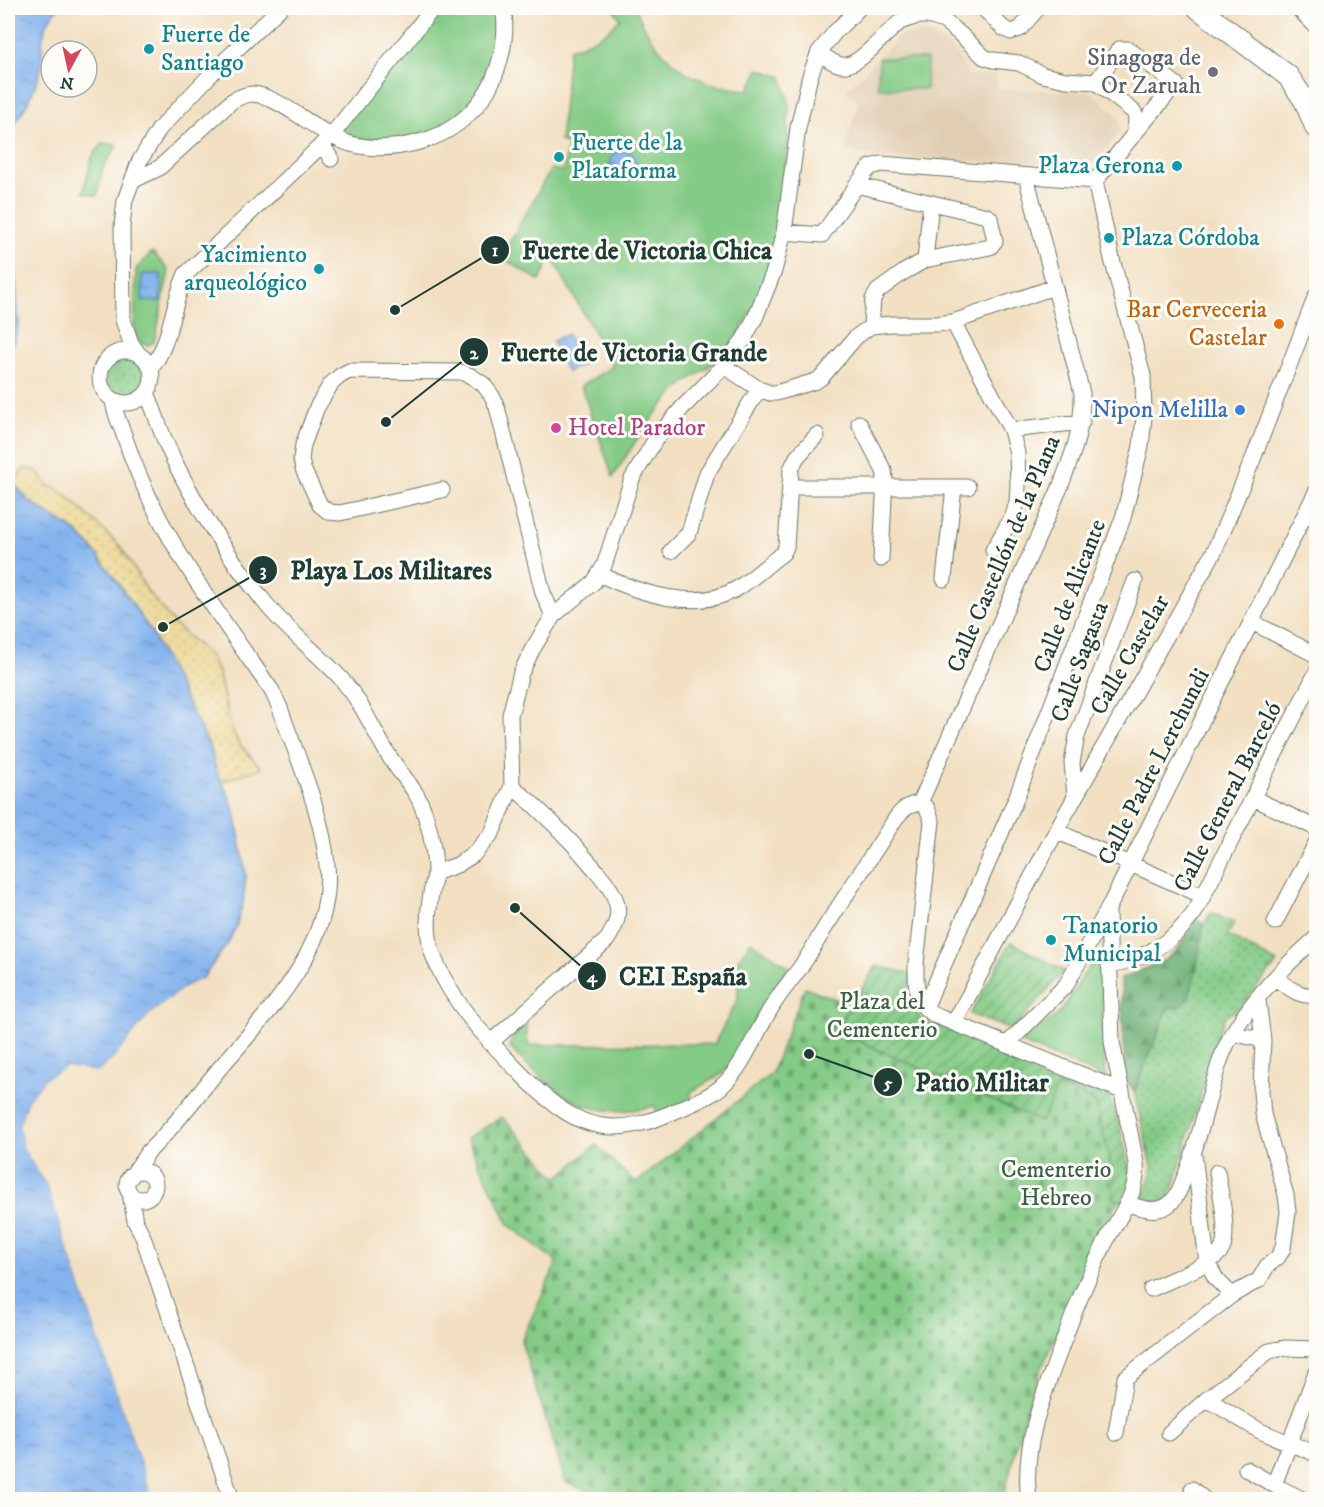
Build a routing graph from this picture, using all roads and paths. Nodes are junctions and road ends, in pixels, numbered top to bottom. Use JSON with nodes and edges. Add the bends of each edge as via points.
{"nodes":[{"id":1,"x":280,"y":8,"type":"edge"},
{"id":2,"x":433,"y":8,"type":"edge"},
{"id":3,"x":503,"y":8,"type":"edge"},
{"id":4,"x":859,"y":8,"type":"edge"},
{"id":5,"x":983,"y":8,"type":"edge"},
{"id":6,"x":1038,"y":8,"type":"edge"},
{"id":7,"x":1198,"y":8,"type":"edge"},
{"id":8,"x":1302,"y":8,"type":"edge"},
{"id":9,"x":1317,"y":22,"type":"edge"},
{"id":10,"x":819,"y":52,"type":"junction"},
{"id":11,"x":1096,"y":82,"type":"junction"},
{"id":12,"x":1317,"y":128,"type":"edge"},
{"id":13,"x":1135,"y":132,"type":"junction"},
{"id":14,"x":327,"y":140,"type":"junction"},
{"id":15,"x":331,"y":159,"type":"dead end"},
{"id":16,"x":1026,"y":176,"type":"junction"},
{"id":17,"x":132,"y":181,"type":"junction"},
{"id":18,"x":1095,"y":181,"type":"junction"},
{"id":19,"x":856,"y":185,"type":"junction"},
{"id":20,"x":931,"y":203,"type":"junction"},
{"id":21,"x":784,"y":232,"type":"junction"},
{"id":22,"x":925,"y":260,"type":"junction"},
{"id":23,"x":1054,"y":287,"type":"junction"},
{"id":24,"x":1317,"y":296,"type":"edge"},
{"id":25,"x":123,"y":307,"type":"junction"},
{"id":26,"x":952,"y":321,"type":"junction"},
{"id":27,"x":871,"y":326,"type":"junction"},
{"id":28,"x":138,"y":354,"type":"junction"},
{"id":29,"x":110,"y":356,"type":"junction"},
{"id":30,"x":724,"y":366,"type":"junction"},
{"id":31,"x":151,"y":368,"type":"junction"},
{"id":32,"x":759,"y":389,"type":"junction"},
{"id":33,"x":137,"y":399,"type":"junction"},
{"id":34,"x":113,"y":400,"type":"junction"},
{"id":35,"x":1082,"y":422,"type":"junction"},
{"id":36,"x":859,"y":423,"type":"dead end"},
{"id":37,"x":123,"y":430,"type":"junction"},
{"id":38,"x":1011,"y":430,"type":"junction"},
{"id":39,"x":817,"y":435,"type":"dead end"},
{"id":40,"x":790,"y":487,"type":"junction"},
{"id":41,"x":886,"y":488,"type":"junction"},
{"id":42,"x":442,"y":490,"type":"dead end"},
{"id":43,"x":1317,"y":492,"type":"edge"},
{"id":44,"x":993,"y":550,"type":"dead end"},
{"id":45,"x":671,"y":552,"type":"dead end"},
{"id":46,"x":881,"y":559,"type":"dead end"},
{"id":47,"x":599,"y":574,"type":"junction"},
{"id":48,"x":944,"y":579,"type":"dead end"},
{"id":49,"x":1135,"y":581,"type":"dead end"},
{"id":50,"x":553,"y":616,"type":"junction"},
{"id":51,"x":1252,"y":622,"type":"junction"},
{"id":52,"x":1317,"y":655,"type":"edge"},
{"id":53,"x":1317,"y":674,"type":"edge"},
{"id":54,"x":512,"y":786,"type":"junction"},
{"id":55,"x":1075,"y":796,"type":"junction"},
{"id":56,"x":1253,"y":798,"type":"junction"},
{"id":57,"x":920,"y":803,"type":"junction"},
{"id":58,"x":1317,"y":828,"type":"edge"},
{"id":59,"x":1056,"y":831,"type":"junction"},
{"id":60,"x":1317,"y":843,"type":"edge"},
{"id":61,"x":1130,"y":865,"type":"junction"},
{"id":62,"x":435,"y":873,"type":"junction"},
{"id":63,"x":1203,"y":897,"type":"junction"},
{"id":64,"x":1108,"y":909,"type":"junction"},
{"id":65,"x":1275,"y":922,"type":"dead end"},
{"id":66,"x":1317,"y":938,"type":"edge"},
{"id":67,"x":1109,"y":965,"type":"junction"},
{"id":68,"x":1275,"y":978,"type":"junction"},
{"id":69,"x":1317,"y":994,"type":"edge"},
{"id":70,"x":1258,"y":999,"type":"junction"},
{"id":71,"x":925,"y":1008,"type":"junction"},
{"id":72,"x":954,"y":1023,"type":"junction"},
{"id":73,"x":1232,"y":1033,"type":"junction"},
{"id":74,"x":1263,"y":1040,"type":"junction"},
{"id":75,"x":490,"y":1043,"type":"junction"},
{"id":76,"x":1006,"y":1045,"type":"junction"},
{"id":77,"x":1122,"y":1091,"type":"junction"},
{"id":78,"x":159,"y":1141,"type":"junction"},
{"id":79,"x":1194,"y":1154,"type":"junction"},
{"id":80,"x":1217,"y":1172,"type":"dead end"},
{"id":81,"x":151,"y":1176,"type":"junction"},
{"id":82,"x":130,"y":1186,"type":"junction"},
{"id":83,"x":145,"y":1199,"type":"junction"},
{"id":84,"x":1128,"y":1204,"type":"junction"},
{"id":85,"x":142,"y":1234,"type":"junction"},
{"id":86,"x":1208,"y":1262,"type":"junction"},
{"id":87,"x":1151,"y":1289,"type":"dead end"},
{"id":88,"x":1232,"y":1295,"type":"junction"},
{"id":89,"x":1317,"y":1348,"type":"edge"},
{"id":90,"x":1316,"y":1377,"type":"edge"},
{"id":91,"x":1207,"y":1399,"type":"junction"},
{"id":92,"x":1116,"y":1433,"type":"dead end"},
{"id":93,"x":1169,"y":1433,"type":"dead end"},
{"id":94,"x":1290,"y":1444,"type":"junction"},
{"id":95,"x":1317,"y":1454,"type":"edge"},
{"id":96,"x":1246,"y":1469,"type":"dead end"},
{"id":97,"x":1274,"y":1485,"type":"junction"},
{"id":98,"x":1192,"y":1489,"type":"dead end"},
{"id":99,"x":1302,"y":1499,"type":"edge"},
{"id":100,"x":232,"y":1500,"type":"edge"},
{"id":101,"x":1029,"y":1500,"type":"edge"},
{"id":102,"x":1205,"y":1500,"type":"edge"}],
"edges":[{"from":1,"to":17,"type":"street","via":[[160,128]]},
{"from":2,"to":14,"type":"street"},
{"from":3,"to":14,"type":"street","via":[[503,40],[496,71],[484,97],[467,117],[427,140],[396,148]]},
{"from":4,"to":10,"type":"street"},
{"from":5,"to":6,"type":"street","via":[[1011,32],[1020,29]]},
{"from":7,"to":12,"type":"main road","via":[[1288,76]]},
{"from":8,"to":9,"type":"main road"},
{"from":10,"to":11,"type":"street","via":[[840,65],[856,63],[900,22],[928,16],[951,26],[984,57],[1019,63],[1066,80]]},
{"from":10,"to":21,"type":"street","via":[[801,110]]},
{"from":11,"to":13,"type":"street","via":[[1134,112]]},
{"from":11,"to":13,"type":"street","via":[[1119,49],[1124,48],[1176,84]]},
{"from":13,"to":18,"type":"street"},
{"from":14,"to":15,"type":"street"},
{"from":14,"to":17,"type":"street","via":[[274,101],[246,94],[232,101],[159,168]]},
{"from":14,"to":31,"type":"street","via":[[186,274],[161,355]]},
{"from":16,"to":18,"type":"street"},
{"from":16,"to":19,"type":"street","via":[[881,164],[871,167]]},
{"from":16,"to":23,"type":"street","name":"Calle Castellón de la Plana"},
{"from":17,"to":25,"type":"street","via":[[122,226]]},
{"from":18,"to":71,"type":"street","name":"Calle de Alicante","via":[[1143,376],[1141,446],[1123,518],[1016,801]]},
{"from":19,"to":20,"type":"street"},
{"from":19,"to":21,"type":"street","via":[[822,235]]},
{"from":20,"to":22,"type":"street"},
{"from":20,"to":22,"type":"street","via":[[987,216],[994,244]]},
{"from":21,"to":30,"type":"street","via":[[760,307],[744,339]]},
{"from":22,"to":27,"type":"street","via":[[878,291],[873,299]]},
{"from":23,"to":26,"type":"street"},
{"from":23,"to":35,"type":"street","name":"Calle Castellón de la Plana","via":[[1082,393]]},
{"from":24,"to":55,"type":"street","name":"Calle Castelar","via":[[1214,552]]},
{"from":25,"to":28,"type":"street","via":[[126,332]]},
{"from":25,"to":29,"type":"street"},
{"from":26,"to":27,"type":"street"},
{"from":26,"to":38,"type":"street"},
{"from":27,"to":32,"type":"street","via":[[816,381],[776,393]]},
{"from":28,"to":29,"type":"street","via":[[123,351]]},
{"from":28,"to":31,"type":"street"},
{"from":29,"to":34,"type":"street","via":[[100,369],[99,379]]},
{"from":30,"to":32,"type":"street"},
{"from":30,"to":47,"type":"street","via":[[682,408],[642,459],[624,497],[609,556]]},
{"from":31,"to":33,"type":"street","via":[[151,385]]},
{"from":32,"to":45,"type":"street","via":[[707,473],[689,533]]},
{"from":33,"to":34,"type":"street"},
{"from":33,"to":37,"type":"street"},
{"from":33,"to":62,"type":"street","via":[[159,425],[198,505],[267,606],[336,673],[367,714],[388,755],[422,806]]},
{"from":34,"to":37,"type":"street"},
{"from":35,"to":38,"type":"street"},
{"from":35,"to":57,"type":"street","name":"Calle Castellón de la Plana","via":[[1059,490]]},
{"from":36,"to":41,"type":"street","via":[[884,471]]},
{"from":37,"to":78,"type":"street","via":[[143,485],[185,565],[276,699],[316,812],[327,865],[323,915],[302,965],[275,1003]]},
{"from":38,"to":44,"type":"street","via":[[1017,453],[1017,502]]},
{"from":39,"to":40,"type":"street","via":[[793,462]]},
{"from":40,"to":41,"type":"street"},
{"from":40,"to":47,"type":"street","via":[[788,538],[783,553],[728,593],[693,600],[649,594]]},
{"from":41,"to":46,"type":"street"},
{"from":41,"to":48,"type":"street","via":[[961,487]]},
{"from":42,"to":50,"type":"street","via":[[340,513],[329,512],[320,505],[301,459],[317,407],[331,384],[349,371],[452,371],[483,384],[497,407],[543,593]]},
{"from":43,"to":51,"type":"street","name":"Calle Padre Lerchundi"},
{"from":47,"to":50,"type":"street"},
{"from":49,"to":55,"type":"street","name":"Calle Sagasta","via":[[1077,736],[1072,763]]},
{"from":50,"to":54,"type":"street","via":[[532,650],[514,694],[510,724]]},
{"from":51,"to":52,"type":"street"},
{"from":51,"to":61,"type":"street","name":"Calle Padre Lerchundi"},
{"from":53,"to":56,"type":"street","name":"Calle General Barceló"},
{"from":54,"to":62,"type":"street","via":[[492,833],[483,844],[457,865]]},
{"from":54,"to":75,"type":"street","via":[[566,834],[599,874],[612,891],[617,914],[607,940]]},
{"from":55,"to":59,"type":"street","name":"Calle Castelar"},
{"from":56,"to":58,"type":"street"},
{"from":56,"to":63,"type":"street","name":"Calle General Barceló"},
{"from":57,"to":71,"type":"street","via":[[927,808],[932,821],[916,963],[918,998]]},
{"from":57,"to":75,"type":"street","via":[[910,804],[896,818],[772,1006],[738,1066],[717,1090],[656,1120],[620,1127],[594,1124],[559,1108]]},
{"from":59,"to":61,"type":"street"},
{"from":59,"to":72,"type":"street","name":"Calle Castelar"},
{"from":60,"to":65,"type":"street"},
{"from":61,"to":63,"type":"street"},
{"from":61,"to":64,"type":"street","name":"Calle Padre Lerchundi"},
{"from":62,"to":75,"type":"street","via":[[428,932],[433,957],[459,1004]]},
{"from":63,"to":67,"type":"street","name":"Calle General Barceló","via":[[1172,938],[1143,956]]},
{"from":64,"to":67,"type":"street"},
{"from":64,"to":76,"type":"street","name":"Calle Padre Lerchundi","via":[[1066,985]]},
{"from":66,"to":68,"type":"street"},
{"from":67,"to":77,"type":"street","via":[[1112,1042]]},
{"from":68,"to":69,"type":"street","via":[[1298,993]]},
{"from":68,"to":70,"type":"street"},
{"from":70,"to":73,"type":"street"},
{"from":70,"to":74,"type":"street"},
{"from":71,"to":72,"type":"street"},
{"from":72,"to":76,"type":"street"},
{"from":73,"to":74,"type":"street"},
{"from":73,"to":79,"type":"street","via":[[1219,1064]]},
{"from":74,"to":88,"type":"street","via":[[1263,1114],[1288,1212],[1278,1257],[1259,1280]]},
{"from":76,"to":77,"type":"street"},
{"from":77,"to":84,"type":"street","via":[[1137,1172]]},
{"from":78,"to":81,"type":"street"},
{"from":78,"to":82,"type":"street","via":[[138,1165]]},
{"from":79,"to":84,"type":"street","via":[[1173,1201],[1163,1208],[1148,1210]]},
{"from":79,"to":86,"type":"street"},
{"from":80,"to":86,"type":"street","via":[[1224,1240],[1220,1253]]},
{"from":81,"to":82,"type":"street","via":[[140,1172]]},
{"from":81,"to":83,"type":"street","via":[[154,1190]]},
{"from":82,"to":83,"type":"street","via":[[137,1198]]},
{"from":82,"to":85,"type":"street","via":[[131,1207]]},
{"from":83,"to":85,"type":"street"},
{"from":84,"to":101,"type":"street","via":[[1103,1247],[1047,1386],[1028,1453]]},
{"from":85,"to":100,"type":"street"},
{"from":86,"to":87,"type":"street"},
{"from":86,"to":88,"type":"street","via":[[1216,1279]]},
{"from":88,"to":92,"type":"street","via":[[1124,1381]]},
{"from":89,"to":91,"type":"street","via":[[1269,1351]]},
{"from":90,"to":94,"type":"street"},
{"from":91,"to":93,"type":"street"},
{"from":91,"to":94,"type":"street"},
{"from":94,"to":95,"type":"street"},
{"from":94,"to":97,"type":"street"},
{"from":96,"to":97,"type":"street"},
{"from":97,"to":99,"type":"street"},
{"from":98,"to":102,"type":"street"}]}
